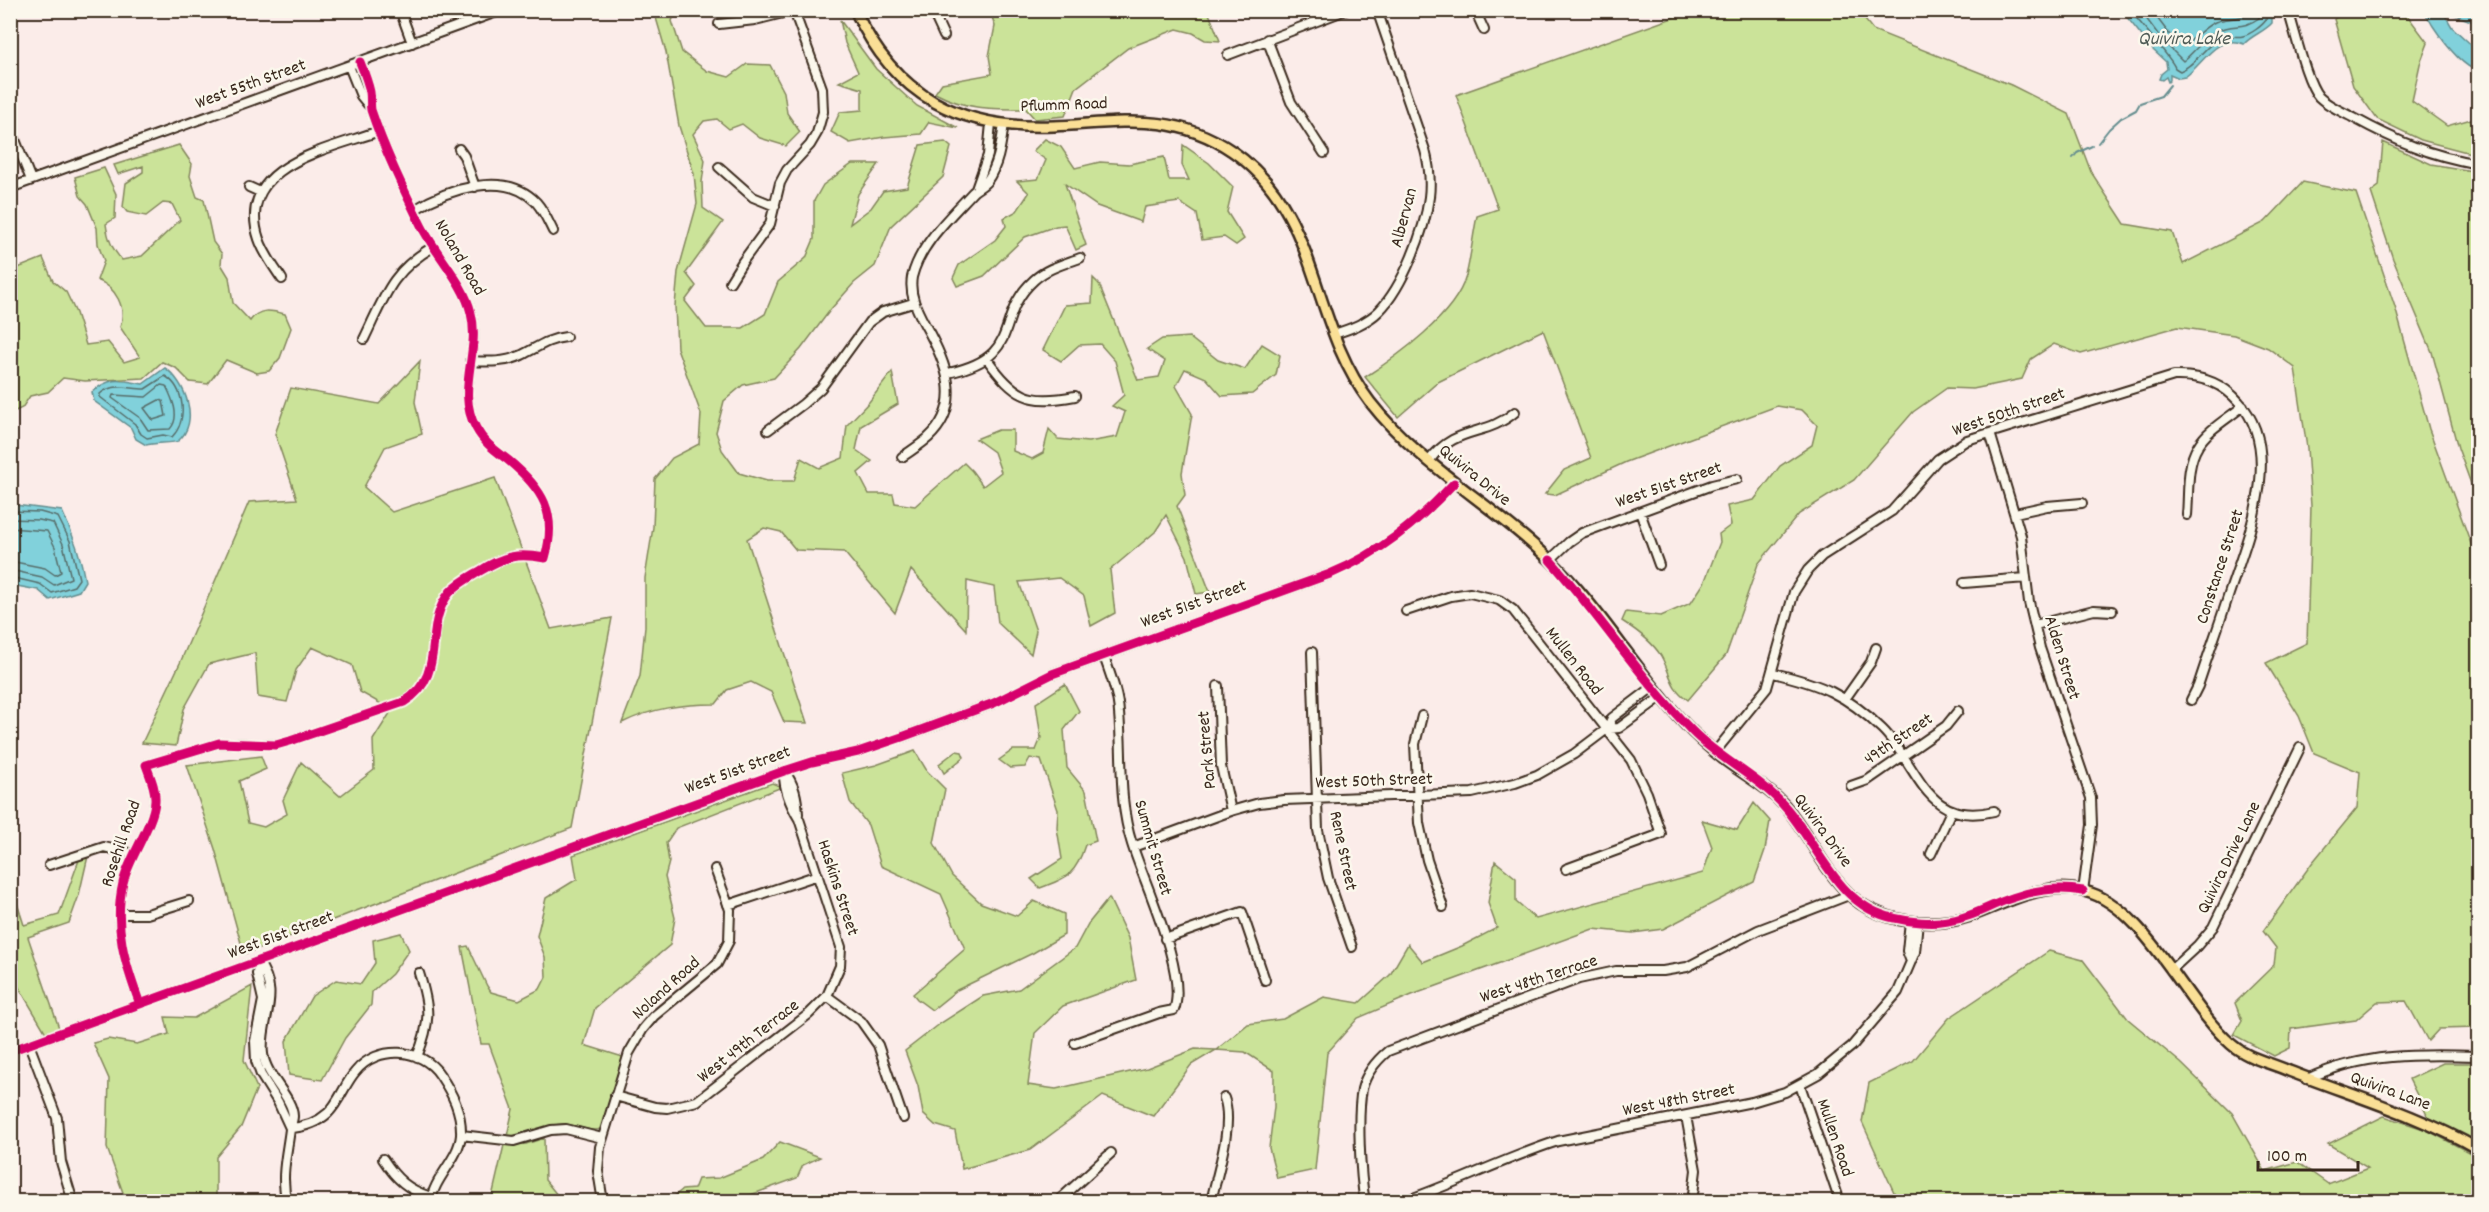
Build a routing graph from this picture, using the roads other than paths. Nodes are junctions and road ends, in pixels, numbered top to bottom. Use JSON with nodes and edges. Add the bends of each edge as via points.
{"nodes":[{"id":1,"x":400,"y":10,"type":"edge"},
{"id":2,"x":502,"y":10,"type":"edge"},
{"id":3,"x":855,"y":10,"type":"edge"},
{"id":4,"x":932,"y":10,"type":"edge"},
{"id":5,"x":1346,"y":10,"type":"edge"},
{"id":6,"x":1377,"y":10,"type":"edge"},
{"id":7,"x":1475,"y":10,"type":"edge"},
{"id":8,"x":2288,"y":10,"type":"edge"},
{"id":9,"x":795,"y":11,"type":"edge"},
{"id":10,"x":720,"y":24,"type":"dead end"},
{"id":11,"x":1484,"y":30,"type":"dead end"},
{"id":12,"x":944,"y":36,"type":"dead end"},
{"id":13,"x":1267,"y":39,"type":"junction"},
{"id":14,"x":412,"y":43,"type":"junction"},
{"id":15,"x":1228,"y":54,"type":"dead end"},
{"id":16,"x":360,"y":62,"type":"junction"},
{"id":17,"x":349,"y":66,"type":"junction"},
{"id":18,"x":370,"y":107,"type":"junction"},
{"id":19,"x":991,"y":123,"type":"junction"},
{"id":20,"x":1004,"y":124,"type":"junction"},
{"id":21,"x":10,"y":127,"type":"edge"},
{"id":22,"x":379,"y":131,"type":"junction"},
{"id":23,"x":459,"y":149,"type":"dead end"},
{"id":24,"x":1324,"y":153,"type":"dead end"},
{"id":25,"x":986,"y":160,"type":"junction"},
{"id":26,"x":996,"y":164,"type":"junction"},
{"id":27,"x":2478,"y":164,"type":"edge"},
{"id":28,"x":719,"y":166,"type":"dead end"},
{"id":29,"x":31,"y":180,"type":"junction"},
{"id":30,"x":249,"y":187,"type":"dead end"},
{"id":31,"x":475,"y":187,"type":"junction"},
{"id":32,"x":10,"y":188,"type":"edge"},
{"id":33,"x":976,"y":189,"type":"junction"},
{"id":34,"x":260,"y":192,"type":"junction"},
{"id":35,"x":775,"y":206,"type":"junction"},
{"id":36,"x":414,"y":210,"type":"junction"},
{"id":37,"x":1289,"y":213,"type":"joint"},
{"id":38,"x":553,"y":231,"type":"dead end"},
{"id":39,"x":433,"y":247,"type":"junction"},
{"id":40,"x":1080,"y":258,"type":"dead end"},
{"id":41,"x":282,"y":279,"type":"dead end"},
{"id":42,"x":730,"y":282,"type":"dead end"},
{"id":43,"x":913,"y":303,"type":"junction"},
{"id":44,"x":1334,"y":334,"type":"junction"},
{"id":45,"x":566,"y":337,"type":"dead end"},
{"id":46,"x":364,"y":339,"type":"dead end"},
{"id":47,"x":987,"y":359,"type":"junction"},
{"id":48,"x":470,"y":361,"type":"junction"},
{"id":49,"x":948,"y":373,"type":"junction"},
{"id":50,"x":1075,"y":396,"type":"dead end"},
{"id":51,"x":2243,"y":406,"type":"junction"},
{"id":52,"x":1515,"y":412,"type":"dead end"},
{"id":53,"x":768,"y":430,"type":"dead end"},
{"id":54,"x":1990,"y":433,"type":"junction"},
{"id":55,"x":902,"y":457,"type":"dead end"},
{"id":56,"x":1429,"y":461,"type":"junction"},
{"id":57,"x":1737,"y":479,"type":"dead end"},
{"id":58,"x":1454,"y":483,"type":"junction"},
{"id":59,"x":2082,"y":503,"type":"dead end"},
{"id":60,"x":1640,"y":512,"type":"junction"},
{"id":61,"x":2015,"y":513,"type":"junction"},
{"id":62,"x":2187,"y":515,"type":"dead end"},
{"id":63,"x":1550,"y":560,"type":"junction"},
{"id":64,"x":1659,"y":565,"type":"dead end"},
{"id":65,"x":2026,"y":578,"type":"junction"},
{"id":66,"x":1964,"y":583,"type":"dead end"},
{"id":67,"x":1406,"y":611,"type":"dead end"},
{"id":68,"x":2112,"y":612,"type":"dead end"},
{"id":69,"x":2035,"y":625,"type":"junction"},
{"id":70,"x":1876,"y":648,"type":"dead end"},
{"id":71,"x":1312,"y":652,"type":"dead end"},
{"id":72,"x":1104,"y":656,"type":"junction"},
{"id":73,"x":1773,"y":673,"type":"junction"},
{"id":74,"x":1218,"y":686,"type":"dead end"},
{"id":75,"x":1653,"y":687,"type":"junction"},
{"id":76,"x":1661,"y":697,"type":"junction"},
{"id":77,"x":1845,"y":699,"type":"junction"},
{"id":78,"x":2191,"y":700,"type":"dead end"},
{"id":79,"x":1958,"y":711,"type":"dead end"},
{"id":80,"x":1422,"y":716,"type":"dead end"},
{"id":81,"x":1607,"y":729,"type":"junction"},
{"id":82,"x":2300,"y":748,"type":"dead end"},
{"id":83,"x":1715,"y":752,"type":"junction"},
{"id":84,"x":1902,"y":757,"type":"junction"},
{"id":85,"x":146,"y":765,"type":"joint"},
{"id":86,"x":784,"y":771,"type":"junction"},
{"id":87,"x":1851,"y":786,"type":"dead end"},
{"id":88,"x":1418,"y":796,"type":"junction"},
{"id":89,"x":1317,"y":799,"type":"junction"},
{"id":90,"x":1232,"y":811,"type":"junction"},
{"id":91,"x":1952,"y":811,"type":"junction"},
{"id":92,"x":1994,"y":811,"type":"dead end"},
{"id":93,"x":1133,"y":847,"type":"junction"},
{"id":94,"x":134,"y":854,"type":"junction"},
{"id":95,"x":1932,"y":854,"type":"dead end"},
{"id":96,"x":49,"y":865,"type":"dead end"},
{"id":97,"x":716,"y":869,"type":"dead end"},
{"id":98,"x":1566,"y":869,"type":"dead end"},
{"id":99,"x":818,"y":875,"type":"junction"},
{"id":100,"x":2083,"y":891,"type":"junction"},
{"id":101,"x":1849,"y":895,"type":"junction"},
{"id":102,"x":189,"y":901,"type":"dead end"},
{"id":103,"x":728,"y":905,"type":"junction"},
{"id":104,"x":1443,"y":907,"type":"dead end"},
{"id":105,"x":120,"y":914,"type":"junction"},
{"id":106,"x":1914,"y":921,"type":"junction"},
{"id":107,"x":1165,"y":939,"type":"junction"},
{"id":108,"x":1353,"y":947,"type":"dead end"},
{"id":109,"x":258,"y":962,"type":"junction"},
{"id":110,"x":2170,"y":970,"type":"junction"},
{"id":111,"x":419,"y":973,"type":"dead end"},
{"id":112,"x":1265,"y":980,"type":"dead end"},
{"id":113,"x":827,"y":996,"type":"junction"},
{"id":114,"x":140,"y":1004,"type":"junction"},
{"id":115,"x":1075,"y":1043,"type":"dead end"},
{"id":116,"x":29,"y":1044,"type":"junction"},
{"id":117,"x":10,"y":1051,"type":"edge"},
{"id":118,"x":2478,"y":1056,"type":"edge"},
{"id":119,"x":417,"y":1057,"type":"junction"},
{"id":120,"x":2289,"y":1070,"type":"joint"},
{"id":121,"x":2307,"y":1079,"type":"junction"},
{"id":122,"x":1800,"y":1085,"type":"junction"},
{"id":123,"x":615,"y":1096,"type":"junction"},
{"id":124,"x":1224,"y":1098,"type":"dead end"},
{"id":125,"x":1686,"y":1116,"type":"junction"},
{"id":126,"x":903,"y":1118,"type":"dead end"},
{"id":127,"x":290,"y":1128,"type":"junction"},
{"id":128,"x":461,"y":1135,"type":"junction"},
{"id":129,"x":602,"y":1138,"type":"junction"},
{"id":130,"x":2478,"y":1149,"type":"edge"},
{"id":131,"x":1111,"y":1153,"type":"dead end"},
{"id":132,"x":382,"y":1159,"type":"dead end"},
{"id":133,"x":431,"y":1199,"type":"edge"},
{"id":134,"x":74,"y":1202,"type":"edge"},
{"id":135,"x":287,"y":1202,"type":"edge"},
{"id":136,"x":603,"y":1202,"type":"edge"},
{"id":137,"x":1057,"y":1202,"type":"edge"},
{"id":138,"x":1211,"y":1202,"type":"edge"},
{"id":139,"x":1365,"y":1202,"type":"edge"},
{"id":140,"x":1402,"y":1202,"type":"edge"},
{"id":141,"x":1692,"y":1202,"type":"edge"},
{"id":142,"x":1840,"y":1202,"type":"edge"}],
"edges":[{"from":1,"to":14,"type":"street"},
{"from":2,"to":14,"type":"street","name":"West 55th Street"},
{"from":3,"to":19,"type":"main road","name":"Pflumm Road","via":[[873,45],[911,89],[945,108]]},
{"from":4,"to":12,"type":"street"},
{"from":5,"to":13,"type":"street"},
{"from":6,"to":44,"type":"street","name":"Albervan","via":[[1425,150],[1430,196],[1395,291],[1371,317]]},
{"from":7,"to":11,"type":"street"},
{"from":8,"to":27,"type":"street","via":[[2320,97],[2412,147]]},
{"from":9,"to":10,"type":"street"},
{"from":9,"to":35,"type":"street","via":[[822,88],[824,112],[810,145],[783,176]]},
{"from":13,"to":15,"type":"street"},
{"from":13,"to":24,"type":"street","via":[[1291,102]]},
{"from":14,"to":16,"type":"street","name":"West 55th Street"},
{"from":16,"to":17,"type":"street","name":"West 55th Street"},
{"from":16,"to":18,"type":"street","name":"Noland Road","via":[[370,93]]},
{"from":17,"to":18,"type":"street","name":"Noland Road"},
{"from":17,"to":29,"type":"street","name":"West 55th Street"},
{"from":18,"to":22,"type":"street","name":"Noland Road"},
{"from":19,"to":20,"type":"main road","name":"Pflumm Road"},
{"from":19,"to":25,"type":"street"},
{"from":20,"to":26,"type":"street"},
{"from":20,"to":37,"type":"main road","name":"Pflumm Road","via":[[1034,127],[1141,120],[1179,127],[1215,141],[1238,156],[1269,182]]},
{"from":21,"to":29,"type":"street"},
{"from":22,"to":34,"type":"street","via":[[289,164]]},
{"from":22,"to":36,"type":"street","name":"Noland Road"},
{"from":23,"to":31,"type":"street"},
{"from":25,"to":26,"type":"street"},
{"from":25,"to":33,"type":"street"},
{"from":26,"to":33,"type":"street"},
{"from":28,"to":35,"type":"street","via":[[753,197]]},
{"from":29,"to":32,"type":"street","name":"West 55th Street"},
{"from":30,"to":34,"type":"street"},
{"from":31,"to":36,"type":"street","via":[[447,194]]},
{"from":31,"to":38,"type":"street","via":[[505,186],[520,191],[535,201]]},
{"from":33,"to":43,"type":"street","via":[[919,257],[912,279]]},
{"from":34,"to":41,"type":"street","via":[[256,213],[259,239]]},
{"from":35,"to":42,"type":"street","via":[[770,224]]},
{"from":36,"to":39,"type":"street","name":"Noland Road"},
{"from":37,"to":44,"type":"main road","name":"Quivira Drive"},
{"from":39,"to":46,"type":"street","via":[[405,266],[394,280]]},
{"from":39,"to":48,"type":"street","name":"Noland Road","via":[[466,296],[472,314]]},
{"from":40,"to":47,"type":"street","via":[[1032,281],[1020,298],[1004,337]]},
{"from":43,"to":49,"type":"street"},
{"from":43,"to":53,"type":"street","via":[[883,312],[869,322],[820,388]]},
{"from":44,"to":56,"type":"main road","name":"Quivira Drive","via":[[1348,370],[1363,393]]},
{"from":45,"to":48,"type":"street","via":[[552,338],[507,360]]},
{"from":47,"to":49,"type":"street"},
{"from":47,"to":50,"type":"street","via":[[1012,390],[1026,396],[1050,401]]},
{"from":48,"to":85,"type":"street","name":"Noland Road","via":[[466,392],[469,411],[485,442],[520,471],[541,496],[551,527],[545,558],[504,558],[451,592],[438,614],[426,681],[404,702],[290,741],[219,743]]},
{"from":49,"to":55,"type":"street","via":[[948,402],[938,427]]},
{"from":51,"to":54,"type":"street","name":"West 50th Street","via":[[2232,393],[2206,379],[2174,376]]},
{"from":51,"to":62,"type":"street","via":[[2198,446],[2192,458]]},
{"from":51,"to":78,"type":"street","name":"Constance Street","via":[[2257,433],[2259,496],[2253,524]]},
{"from":52,"to":56,"type":"street","via":[[1498,423],[1447,441]]},
{"from":54,"to":61,"type":"street","name":"Alden Street"},
{"from":54,"to":73,"type":"street","name":"West 50th Street","via":[[1946,452],[1892,511],[1822,556],[1808,570],[1794,592]]},
{"from":56,"to":58,"type":"main road","name":"Quivira Drive"},
{"from":57,"to":60,"type":"street","name":"West 51st Street"},
{"from":58,"to":63,"type":"main road","name":"Quivira Drive"},
{"from":58,"to":72,"type":"street","name":"West 51st Street","via":[[1404,532],[1359,561]]},
{"from":59,"to":61,"type":"street"},
{"from":60,"to":63,"type":"street","name":"West 51st Street","via":[[1582,533]]},
{"from":60,"to":64,"type":"street"},
{"from":61,"to":65,"type":"street","name":"Alden Street"},
{"from":63,"to":75,"type":"main road","name":"Quivira Drive","via":[[1588,602]]},
{"from":65,"to":66,"type":"street"},
{"from":65,"to":69,"type":"street","name":"Alden Street"},
{"from":67,"to":81,"type":"street","name":"Mullen Road","via":[[1459,594],[1480,594],[1499,600],[1523,622]]},
{"from":68,"to":69,"type":"street","via":[[2094,610]]},
{"from":69,"to":100,"type":"street","name":"Alden Street","via":[[2048,676],[2091,798],[2092,825]]},
{"from":70,"to":77,"type":"street"},
{"from":71,"to":89,"type":"street","name":"Rene Street"},
{"from":72,"to":86,"type":"street","name":"West 51st Street","via":[[1052,674],[994,704],[858,752]]},
{"from":72,"to":93,"type":"street","name":"Summit Street","via":[[1119,712],[1123,809]]},
{"from":73,"to":77,"type":"street","via":[[1819,685]]},
{"from":73,"to":83,"type":"street","name":"West 50th Street","via":[[1763,693]]},
{"from":74,"to":90,"type":"street","name":"Park Street","via":[[1221,766]]},
{"from":75,"to":76,"type":"main road","name":"Quivira Drive"},
{"from":75,"to":81,"type":"street","name":"West 50th Street","via":[[1612,718]]},
{"from":76,"to":81,"type":"street","name":"West 50th Street","via":[[1619,729]]},
{"from":76,"to":83,"type":"main road","name":"Quivira Drive"},
{"from":77,"to":84,"type":"street","via":[[1883,730]]},
{"from":79,"to":84,"type":"street","name":"49th Street","via":[[1946,726]]},
{"from":80,"to":88,"type":"street","via":[[1416,736]]},
{"from":81,"to":88,"type":"street","name":"West 50th Street","via":[[1556,765],[1515,783],[1472,793]]},
{"from":81,"to":98,"type":"street","name":"Mullen Road","via":[[1637,771],[1661,834]]},
{"from":82,"to":110,"type":"street","name":"Quivira Drive Lane","via":[[2212,927]]},
{"from":83,"to":101,"type":"main road","name":"Quivira Drive","via":[[1787,808]]},
{"from":84,"to":87,"type":"street","name":"49th Street","via":[[1868,780]]},
{"from":84,"to":91,"type":"street","via":[[1934,800]]},
{"from":85,"to":94,"type":"street","name":"Rosehill Road","via":[[156,800]]},
{"from":86,"to":99,"type":"street","name":"Haskins Street","via":[[791,780]]},
{"from":86,"to":109,"type":"street","name":"West 51st Street"},
{"from":88,"to":89,"type":"street","name":"West 50th Street"},
{"from":88,"to":104,"type":"street","via":[[1422,840]]},
{"from":89,"to":90,"type":"street","name":"West 50th Street","via":[[1259,803]]},
{"from":89,"to":108,"type":"street","name":"Rene Street","via":[[1318,830],[1328,878]]},
{"from":90,"to":93,"type":"street","name":"West 50th Street"},
{"from":91,"to":92,"type":"street"},
{"from":91,"to":95,"type":"street"},
{"from":93,"to":107,"type":"street","name":"Summit Street"},
{"from":94,"to":96,"type":"street","via":[[104,848]]},
{"from":94,"to":105,"type":"street","name":"Rosehill Road","via":[[124,881]]},
{"from":97,"to":103,"type":"street","name":"Noland Road"},
{"from":99,"to":103,"type":"street"},
{"from":99,"to":113,"type":"street","name":"Haskins Street","via":[[842,955]]},
{"from":100,"to":106,"type":"main road","name":"Quivira Drive","via":[[2045,890],[2012,897],[1947,922]]},
{"from":100,"to":110,"type":"main road","name":"Quivira Drive","via":[[2119,908]]},
{"from":101,"to":106,"type":"main road","name":"Quivira Drive","via":[[1892,918]]},
{"from":101,"to":139,"type":"street","name":"West 48th Terrace","via":[[1758,930],[1687,967],[1616,971],[1579,979],[1388,1051],[1372,1066],[1362,1089],[1361,1172]]},
{"from":102,"to":105,"type":"street","via":[[147,914]]},
{"from":103,"to":123,"type":"street","name":"Noland Road","via":[[731,929],[724,953],[710,971],[643,1029],[629,1053]]},
{"from":105,"to":114,"type":"street","name":"Rosehill Road","via":[[122,952]]},
{"from":106,"to":122,"type":"street","name":"West 48th Street","via":[[1907,951],[1908,972],[1898,992],[1852,1046]]},
{"from":107,"to":112,"type":"street","via":[[1242,912]]},
{"from":107,"to":115,"type":"street","name":"Summit Street","via":[[1176,972],[1174,1010]]},
{"from":109,"to":114,"type":"street","name":"West 51st Street"},
{"from":109,"to":127,"type":"street","via":[[265,970],[270,992],[259,1042],[273,1086],[293,1115]]},
{"from":110,"to":120,"type":"main road","name":"Quivira Drive","via":[[2235,1048]]},
{"from":111,"to":119,"type":"street","via":[[429,1016]]},
{"from":113,"to":123,"type":"street","name":"West 49th Terrace","via":[[697,1101],[667,1108]]},
{"from":113,"to":126,"type":"street","via":[[861,1021],[878,1045]]},
{"from":114,"to":116,"type":"street","name":"West 51st Street"},
{"from":116,"to":117,"type":"street","name":"West 51st Street"},
{"from":116,"to":134,"type":"street","via":[[57,1118],[61,1162]]},
{"from":118,"to":121,"type":"street","via":[[2435,1054],[2364,1059]]},
{"from":119,"to":127,"type":"street","via":[[392,1052],[370,1060],[354,1072],[328,1113],[307,1126]]},
{"from":119,"to":128,"type":"street","via":[[430,1064],[448,1087],[459,1111]]},
{"from":120,"to":121,"type":"main road","name":"Quivira Lane"},
{"from":121,"to":130,"type":"main road","name":"Quivira Lane","via":[[2425,1122]]},
{"from":122,"to":125,"type":"street","name":"West 48th Street","via":[[1765,1099]]},
{"from":122,"to":142,"type":"street","name":"Mullen Road"},
{"from":123,"to":129,"type":"street","name":"Noland Road"},
{"from":124,"to":138,"type":"street","via":[[1227,1125]]},
{"from":125,"to":140,"type":"street","name":"West 48th Street","via":[[1575,1137],[1530,1150]]},
{"from":125,"to":141,"type":"street","via":[[1696,1170]]},
{"from":127,"to":135,"type":"street","via":[[283,1182]]},
{"from":128,"to":129,"type":"street","via":[[514,1141],[566,1129]]},
{"from":128,"to":133,"type":"street"},
{"from":129,"to":136,"type":"street","name":"Noland Road","via":[[598,1171]]},
{"from":131,"to":137,"type":"street"},
{"from":132,"to":133,"type":"street","via":[[401,1183]]}]}
